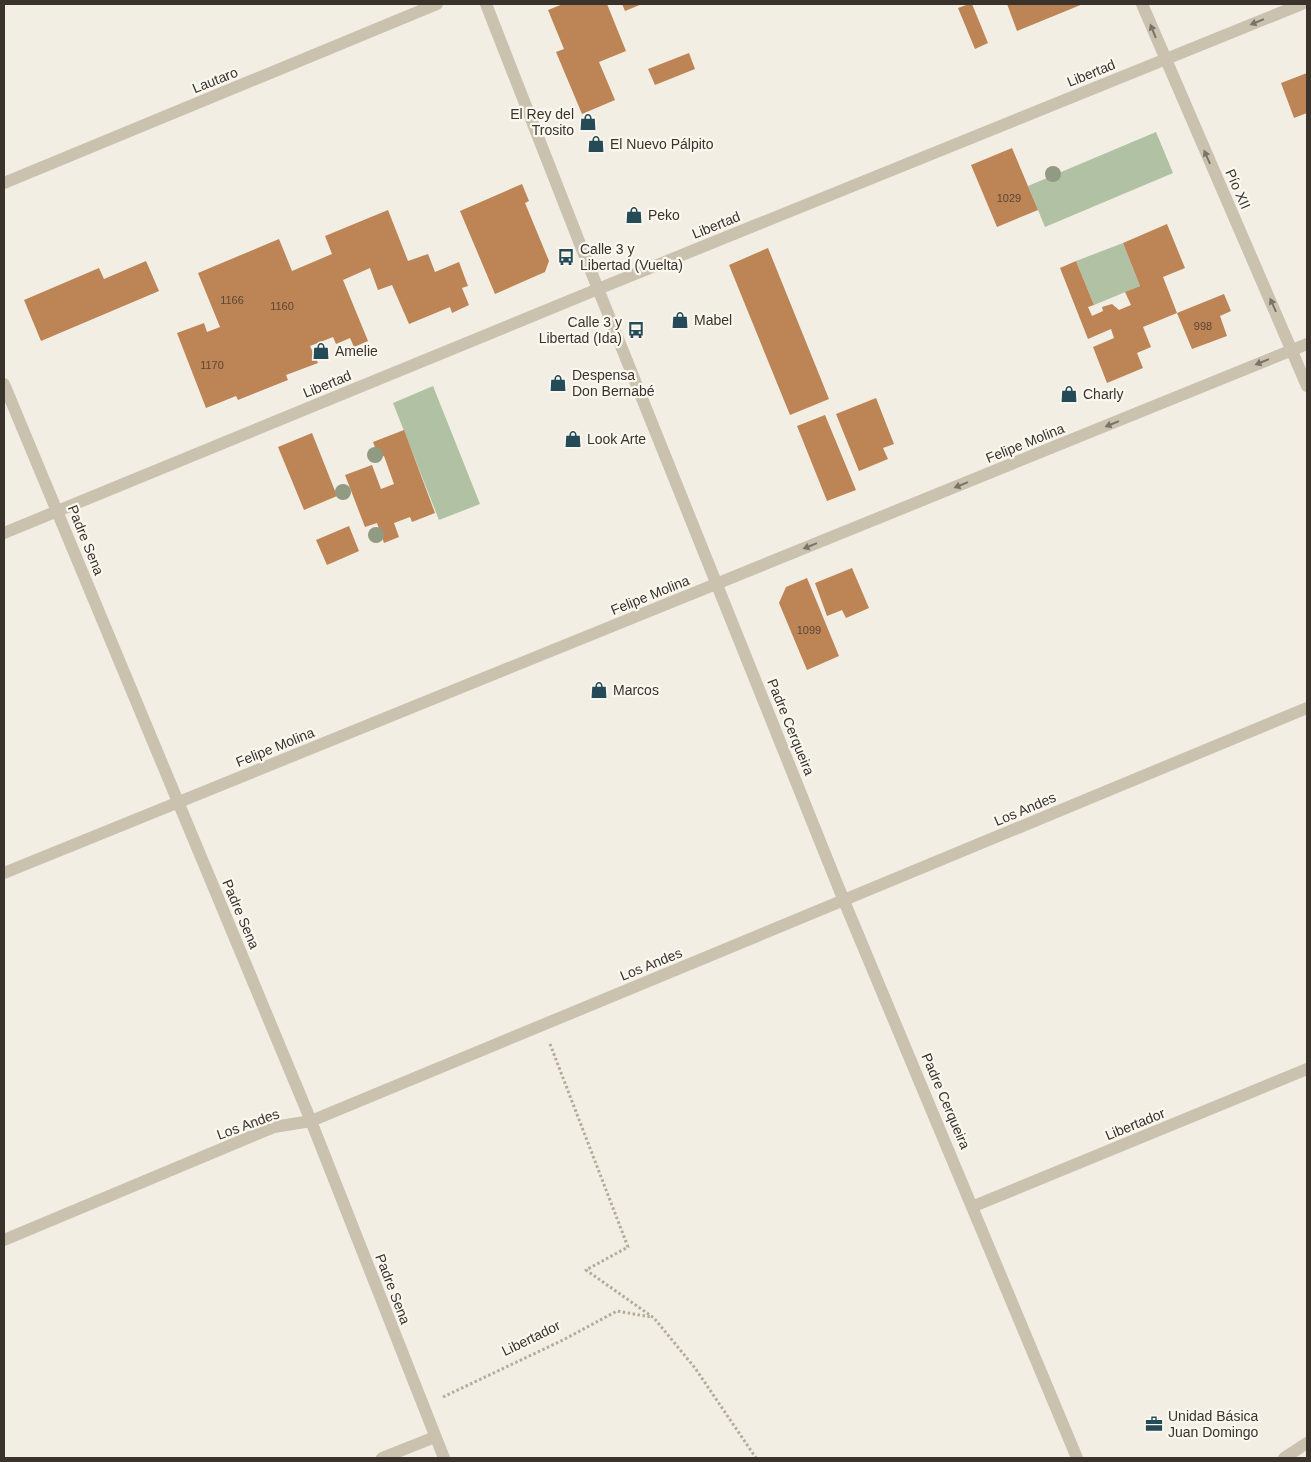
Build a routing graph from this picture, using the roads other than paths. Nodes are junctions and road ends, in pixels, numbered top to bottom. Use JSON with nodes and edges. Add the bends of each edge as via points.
{"nodes":[{"id":1,"x":437,"y":4,"type":"edge"},
{"id":2,"x":486,"y":4,"type":"edge"},
{"id":3,"x":1142,"y":4,"type":"edge"},
{"id":4,"x":1302,"y":4,"type":"edge"},
{"id":5,"x":1164,"y":59,"type":"junction"},
{"id":6,"x":4,"y":183,"type":"edge"},
{"id":7,"x":598,"y":289,"type":"junction"},
{"id":8,"x":1307,"y":344,"type":"edge"},
{"id":9,"x":1293,"y":350,"type":"junction"},
{"id":10,"x":4,"y":384,"type":"edge"},
{"id":11,"x":1307,"y":386,"type":"edge"},
{"id":12,"x":58,"y":511,"type":"junction"},
{"id":13,"x":4,"y":534,"type":"edge"},
{"id":14,"x":717,"y":584,"type":"junction"},
{"id":15,"x":1307,"y":708,"type":"edge"},
{"id":16,"x":178,"y":802,"type":"junction"},
{"id":17,"x":4,"y":872,"type":"edge"},
{"id":18,"x":844,"y":901,"type":"junction"},
{"id":19,"x":1307,"y":1069,"type":"edge"},
{"id":20,"x":311,"y":1121,"type":"junction"},
{"id":21,"x":974,"y":1206,"type":"junction"},
{"id":22,"x":4,"y":1240,"type":"edge"},
{"id":23,"x":435,"y":1437,"type":"junction"},
{"id":24,"x":1307,"y":1443,"type":"edge"},
{"id":25,"x":382,"y":1458,"type":"edge"},
{"id":26,"x":444,"y":1458,"type":"edge"},
{"id":27,"x":1077,"y":1458,"type":"edge"},
{"id":28,"x":1284,"y":1458,"type":"edge"}],
"edges":[{"from":1,"to":6,"type":"street","name":"Lautaro"},
{"from":2,"to":7,"type":"street","name":"Padre Cerqueira"},
{"from":5,"to":3,"type":"street","name":"Pío XII","one_way":true},
{"from":4,"to":5,"type":"street","name":"Libertad","one_way":true},
{"from":5,"to":7,"type":"street","name":"Libertad"},
{"from":9,"to":5,"type":"street","name":"Pío XII","one_way":true},
{"from":7,"to":12,"type":"street","name":"Libertad"},
{"from":7,"to":14,"type":"street","name":"Padre Cerqueira"},
{"from":8,"to":9,"type":"street","name":"Felipe Molina"},
{"from":9,"to":11,"type":"street","name":"Pío XII"},
{"from":9,"to":14,"type":"street","name":"Felipe Molina","one_way":true},
{"from":10,"to":12,"type":"street","name":"Padre Sena"},
{"from":12,"to":13,"type":"street","name":"Libertad"},
{"from":12,"to":16,"type":"street","name":"Padre Sena"},
{"from":14,"to":16,"type":"street","name":"Felipe Molina"},
{"from":14,"to":18,"type":"street","name":"Padre Cerqueira"},
{"from":15,"to":18,"type":"street","name":"Los Andes"},
{"from":16,"to":17,"type":"street","name":"Felipe Molina"},
{"from":16,"to":20,"type":"street","name":"Padre Sena"},
{"from":18,"to":20,"type":"street","name":"Los Andes"},
{"from":18,"to":21,"type":"street","name":"Padre Cerqueira"},
{"from":19,"to":21,"type":"street","name":"Libertador"},
{"from":20,"to":22,"type":"street","name":"Los Andes","via":[[274,1127]]},
{"from":20,"to":23,"type":"street","name":"Padre Sena"},
{"from":21,"to":27,"type":"street","name":"Padre Cerqueira"},
{"from":23,"to":25,"type":"street"},
{"from":23,"to":26,"type":"street","name":"Padre Sena"},
{"from":24,"to":28,"type":"street"}]}
